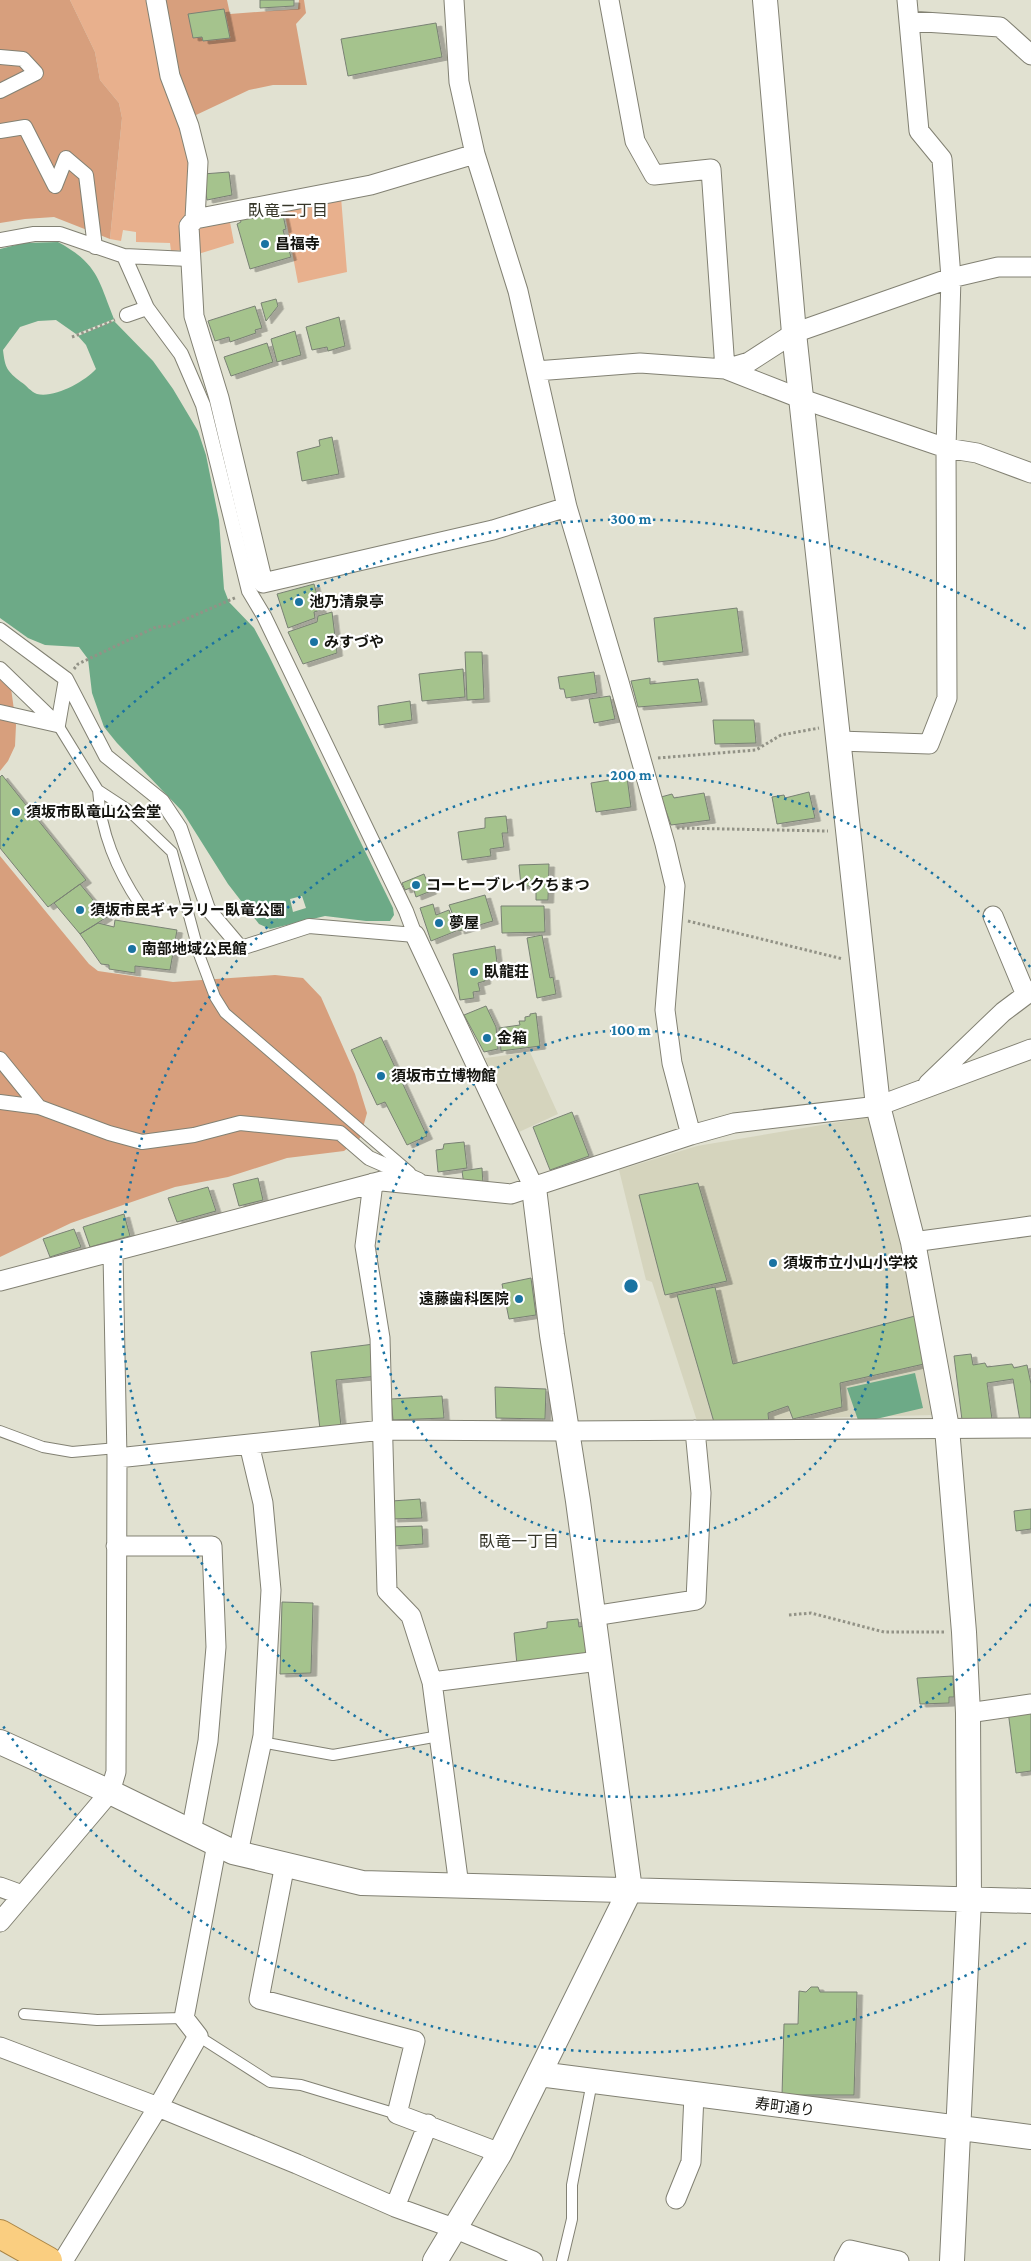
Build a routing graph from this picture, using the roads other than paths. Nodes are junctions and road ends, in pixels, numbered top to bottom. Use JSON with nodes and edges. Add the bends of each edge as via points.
{"nodes":[{"id":1,"x":156,"y":0,"type":"edge"},
{"id":2,"x":454,"y":0,"type":"edge"},
{"id":3,"x":609,"y":0,"type":"edge"},
{"id":4,"x":765,"y":0,"type":"edge"},
{"id":5,"x":907,"y":0,"type":"edge"},
{"id":6,"x":909,"y":21,"type":"junction"},
{"id":7,"x":1031,"y":54,"type":"edge"},
{"id":8,"x":0,"y":57,"type":"edge"},
{"id":9,"x":0,"y":91,"type":"edge"},
{"id":10,"x":0,"y":131,"type":"edge"},
{"id":11,"x":475,"y":154,"type":"junction"},
{"id":12,"x":195,"y":219,"type":"junction"},
{"id":13,"x":0,"y":240,"type":"edge"},
{"id":14,"x":95,"y":247,"type":"junction"},
{"id":15,"x":124,"y":256,"type":"junction"},
{"id":16,"x":190,"y":259,"type":"junction"},
{"id":17,"x":1031,"y":267,"type":"edge"},
{"id":18,"x":951,"y":278,"type":"junction"},
{"id":19,"x":146,"y":308,"type":"junction"},
{"id":20,"x":127,"y":315,"type":"road end"},
{"id":21,"x":794,"y":333,"type":"junction"},
{"id":22,"x":725,"y":369,"type":"junction"},
{"id":23,"x":536,"y":371,"type":"junction"},
{"id":24,"x":802,"y":399,"type":"junction"},
{"id":25,"x":946,"y":448,"type":"junction"},
{"id":26,"x":1031,"y":473,"type":"edge"},
{"id":27,"x":567,"y":507,"type":"junction"},
{"id":28,"x":0,"y":630,"type":"edge"},
{"id":29,"x":0,"y":669,"type":"edge"},
{"id":30,"x":66,"y":679,"type":"junction"},
{"id":31,"x":0,"y":712,"type":"edge"},
{"id":32,"x":58,"y":725,"type":"junction"},
{"id":33,"x":838,"y":733,"type":"junction"},
{"id":34,"x":98,"y":790,"type":"junction"},
{"id":35,"x":140,"y":904,"type":"dead end"},
{"id":36,"x":993,"y":916,"type":"dead end"},
{"id":37,"x":415,"y":935,"type":"junction"},
{"id":38,"x":1028,"y":993,"type":"edge"},
{"id":39,"x":1031,"y":1049,"type":"edge"},
{"id":40,"x":0,"y":1059,"type":"edge"},
{"id":41,"x":924,"y":1089,"type":"junction"},
{"id":42,"x":0,"y":1102,"type":"edge"},
{"id":43,"x":878,"y":1106,"type":"junction"},
{"id":44,"x":39,"y":1107,"type":"junction"},
{"id":45,"x":691,"y":1134,"type":"junction"},
{"id":46,"x":374,"y":1183,"type":"junction"},
{"id":47,"x":423,"y":1183,"type":"junction"},
{"id":48,"x":534,"y":1188,"type":"junction"},
{"id":49,"x":1031,"y":1226,"type":"edge"},
{"id":50,"x":913,"y":1242,"type":"junction"},
{"id":51,"x":112,"y":1252,"type":"junction"},
{"id":52,"x":0,"y":1281,"type":"edge"},
{"id":53,"x":947,"y":1428,"type":"junction"},
{"id":54,"x":1031,"y":1428,"type":"edge"},
{"id":55,"x":383,"y":1430,"type":"junction"},
{"id":56,"x":695,"y":1430,"type":"junction"},
{"id":57,"x":0,"y":1431,"type":"edge"},
{"id":58,"x":567,"y":1431,"type":"junction"},
{"id":59,"x":249,"y":1444,"type":"junction"},
{"id":60,"x":117,"y":1453,"type":"junction"},
{"id":61,"x":116,"y":1546,"type":"junction"},
{"id":62,"x":593,"y":1616,"type":"junction"},
{"id":63,"x":599,"y":1661,"type":"junction"},
{"id":64,"x":432,"y":1682,"type":"junction"},
{"id":65,"x":1031,"y":1704,"type":"edge"},
{"id":66,"x":968,"y":1713,"type":"junction"},
{"id":67,"x":439,"y":1736,"type":"junction"},
{"id":68,"x":0,"y":1742,"type":"edge"},
{"id":69,"x":262,"y":1742,"type":"junction"},
{"id":70,"x":110,"y":1792,"type":"junction"},
{"id":71,"x":191,"y":1832,"type":"junction"},
{"id":72,"x":217,"y":1844,"type":"junction"},
{"id":73,"x":238,"y":1853,"type":"junction"},
{"id":74,"x":285,"y":1864,"type":"junction"},
{"id":75,"x":459,"y":1886,"type":"junction"},
{"id":76,"x":0,"y":1887,"type":"edge"},
{"id":77,"x":630,"y":1890,"type":"junction"},
{"id":78,"x":22,"y":1895,"type":"junction"},
{"id":79,"x":969,"y":1900,"type":"junction"},
{"id":80,"x":1031,"y":1901,"type":"edge"},
{"id":81,"x":0,"y":1922,"type":"edge"},
{"id":82,"x":24,"y":2014,"type":"dead end"},
{"id":83,"x":184,"y":2018,"type":"junction"},
{"id":84,"x":198,"y":2036,"type":"junction"},
{"id":85,"x":0,"y":2047,"type":"edge"},
{"id":86,"x":538,"y":2074,"type":"junction"},
{"id":87,"x":592,"y":2082,"type":"junction"},
{"id":88,"x":694,"y":2096,"type":"junction"},
{"id":89,"x":158,"y":2107,"type":"junction"},
{"id":90,"x":396,"y":2114,"type":"junction"},
{"id":91,"x":428,"y":2124,"type":"junction"},
{"id":92,"x":957,"y":2128,"type":"junction"},
{"id":93,"x":1031,"y":2137,"type":"edge"},
{"id":94,"x":500,"y":2153,"type":"junction"},
{"id":95,"x":676,"y":2199,"type":"dead end"},
{"id":96,"x":395,"y":2207,"type":"junction"},
{"id":97,"x":456,"y":2229,"type":"junction"},
{"id":98,"x":0,"y":2234,"type":"edge"},
{"id":99,"x":48,"y":2261,"type":"edge"},
{"id":100,"x":63,"y":2261,"type":"edge"},
{"id":101,"x":435,"y":2261,"type":"edge"},
{"id":102,"x":533,"y":2261,"type":"edge"},
{"id":103,"x":562,"y":2261,"type":"edge"},
{"id":104,"x":844,"y":2261,"type":"edge"},
{"id":105,"x":899,"y":2261,"type":"edge"},
{"id":106,"x":952,"y":2261,"type":"edge"}],
"edges":[{"from":1,"to":12,"type":"street","via":[[170,76],[189,126],[198,162]]},
{"from":2,"to":11,"type":"street","via":[[459,82]]},
{"from":3,"to":22,"type":"street","via":[[634,140],[654,175],[711,169]]},
{"from":4,"to":21,"type":"street"},
{"from":5,"to":6,"type":"street"},
{"from":6,"to":7,"type":"street","via":[[1000,27]]},
{"from":6,"to":18,"type":"street","via":[[920,131],[942,159]]},
{"from":8,"to":9,"type":"street","via":[[23,59],[36,73]]},
{"from":10,"to":14,"type":"street","via":[[25,127],[55,186],[66,158],[86,175]]},
{"from":11,"to":12,"type":"street","via":[[371,185]]},
{"from":11,"to":23,"type":"street","via":[[518,290]]},
{"from":12,"to":16,"type":"street","via":[[189,226]]},
{"from":13,"to":14,"type":"street","via":[[34,234],[60,234]]},
{"from":14,"to":15,"type":"street"},
{"from":15,"to":16,"type":"street"},
{"from":15,"to":19,"type":"street"},
{"from":16,"to":27,"type":"street","via":[[194,316],[219,398],[263,583],[493,530]]},
{"from":17,"to":18,"type":"street","via":[[998,267]]},
{"from":18,"to":21,"type":"street"},
{"from":18,"to":25,"type":"street"},
{"from":19,"to":20,"type":"street"},
{"from":19,"to":37,"type":"street","via":[[181,354],[203,405],[249,591],[338,767]]},
{"from":21,"to":22,"type":"street","via":[[749,362]]},
{"from":21,"to":24,"type":"street"},
{"from":22,"to":23,"type":"street","via":[[640,364]]},
{"from":22,"to":24,"type":"street"},
{"from":23,"to":27,"type":"street"},
{"from":24,"to":25,"type":"street"},
{"from":24,"to":33,"type":"street"},
{"from":25,"to":26,"type":"street","via":[[976,453]]},
{"from":25,"to":33,"type":"street","via":[[947,698],[929,744]]},
{"from":27,"to":45,"type":"street","via":[[675,886],[665,1010],[672,1063]]},
{"from":28,"to":30,"type":"street"},
{"from":29,"to":32,"type":"street"},
{"from":30,"to":32,"type":"street"},
{"from":30,"to":37,"type":"street","via":[[106,756],[162,801],[180,828],[208,909],[241,948],[309,926]]},
{"from":31,"to":32,"type":"street"},
{"from":32,"to":34,"type":"lane"},
{"from":33,"to":43,"type":"street"},
{"from":34,"to":35,"type":"lane","via":[[100,818],[122,877]]},
{"from":34,"to":47,"type":"lane","via":[[128,809],[172,852],[200,957],[215,997],[225,1013]]},
{"from":36,"to":38,"type":"street"},
{"from":37,"to":48,"type":"street"},
{"from":38,"to":41,"type":"street","via":[[1003,1012]]},
{"from":39,"to":41,"type":"street"},
{"from":40,"to":44,"type":"street"},
{"from":41,"to":43,"type":"street"},
{"from":42,"to":44,"type":"street"},
{"from":43,"to":45,"type":"street","via":[[734,1123]]},
{"from":43,"to":50,"type":"street"},
{"from":44,"to":47,"type":"street","via":[[142,1142],[194,1135],[240,1123],[340,1134],[369,1158]]},
{"from":45,"to":48,"type":"street"},
{"from":46,"to":47,"type":"street"},
{"from":46,"to":51,"type":"street"},
{"from":46,"to":55,"type":"street","via":[[365,1246],[380,1338]]},
{"from":47,"to":48,"type":"street","via":[[511,1194]]},
{"from":48,"to":58,"type":"street"},
{"from":49,"to":50,"type":"street"},
{"from":50,"to":53,"type":"street"},
{"from":51,"to":52,"type":"street"},
{"from":51,"to":60,"type":"street"},
{"from":53,"to":54,"type":"street"},
{"from":53,"to":56,"type":"street"},
{"from":53,"to":66,"type":"street"},
{"from":55,"to":58,"type":"street"},
{"from":55,"to":59,"type":"street"},
{"from":55,"to":64,"type":"street","via":[[387,1591],[411,1616]]},
{"from":56,"to":58,"type":"street"},
{"from":56,"to":62,"type":"street","via":[[701,1493],[696,1600]]},
{"from":57,"to":60,"type":"lane","via":[[43,1447],[72,1452]]},
{"from":58,"to":62,"type":"street"},
{"from":59,"to":60,"type":"street"},
{"from":59,"to":69,"type":"street","via":[[263,1503],[271,1590]]},
{"from":60,"to":61,"type":"street"},
{"from":61,"to":70,"type":"street","via":[[116,1772]]},
{"from":61,"to":71,"type":"street","via":[[212,1546],[214,1666],[208,1741]]},
{"from":62,"to":63,"type":"street"},
{"from":63,"to":64,"type":"street"},
{"from":63,"to":77,"type":"street"},
{"from":64,"to":67,"type":"street"},
{"from":65,"to":66,"type":"street"},
{"from":66,"to":79,"type":"street"},
{"from":67,"to":69,"type":"lane","via":[[333,1755]]},
{"from":67,"to":75,"type":"street"},
{"from":68,"to":70,"type":"street"},
{"from":69,"to":73,"type":"street"},
{"from":70,"to":71,"type":"street"},
{"from":70,"to":78,"type":"street"},
{"from":71,"to":72,"type":"street"},
{"from":72,"to":73,"type":"street"},
{"from":72,"to":83,"type":"street"},
{"from":73,"to":74,"type":"street"},
{"from":74,"to":75,"type":"street","via":[[362,1883]]},
{"from":74,"to":90,"type":"street","via":[[259,1999],[416,2041]]},
{"from":75,"to":77,"type":"street"},
{"from":76,"to":78,"type":"street"},
{"from":77,"to":79,"type":"street"},
{"from":77,"to":86,"type":"street"},
{"from":78,"to":81,"type":"street"},
{"from":79,"to":80,"type":"street"},
{"from":79,"to":92,"type":"street"},
{"from":82,"to":83,"type":"lane","via":[[97,2020]]},
{"from":83,"to":84,"type":"street"},
{"from":84,"to":89,"type":"street"},
{"from":84,"to":90,"type":"lane","via":[[270,2082],[301,2086]]},
{"from":85,"to":89,"type":"street"},
{"from":86,"to":87,"type":"street","name":"寿町通り"},
{"from":86,"to":94,"type":"street"},
{"from":87,"to":88,"type":"street","name":"寿町通り"},
{"from":87,"to":103,"type":"lane","via":[[572,2185],[572,2219]]},
{"from":88,"to":92,"type":"street","name":"寿町通り"},
{"from":88,"to":95,"type":"street","via":[[691,2162]]},
{"from":89,"to":96,"type":"street"},
{"from":89,"to":100,"type":"street"},
{"from":90,"to":91,"type":"street"},
{"from":91,"to":94,"type":"street"},
{"from":91,"to":96,"type":"street"},
{"from":92,"to":93,"type":"street","name":"寿町通り"},
{"from":92,"to":106,"type":"street"},
{"from":94,"to":97,"type":"street"},
{"from":96,"to":97,"type":"street"},
{"from":97,"to":101,"type":"street"},
{"from":97,"to":102,"type":"street"},
{"from":98,"to":99,"type":"highway"},
{"from":104,"to":105,"type":"street","via":[[850,2250]]}]}
